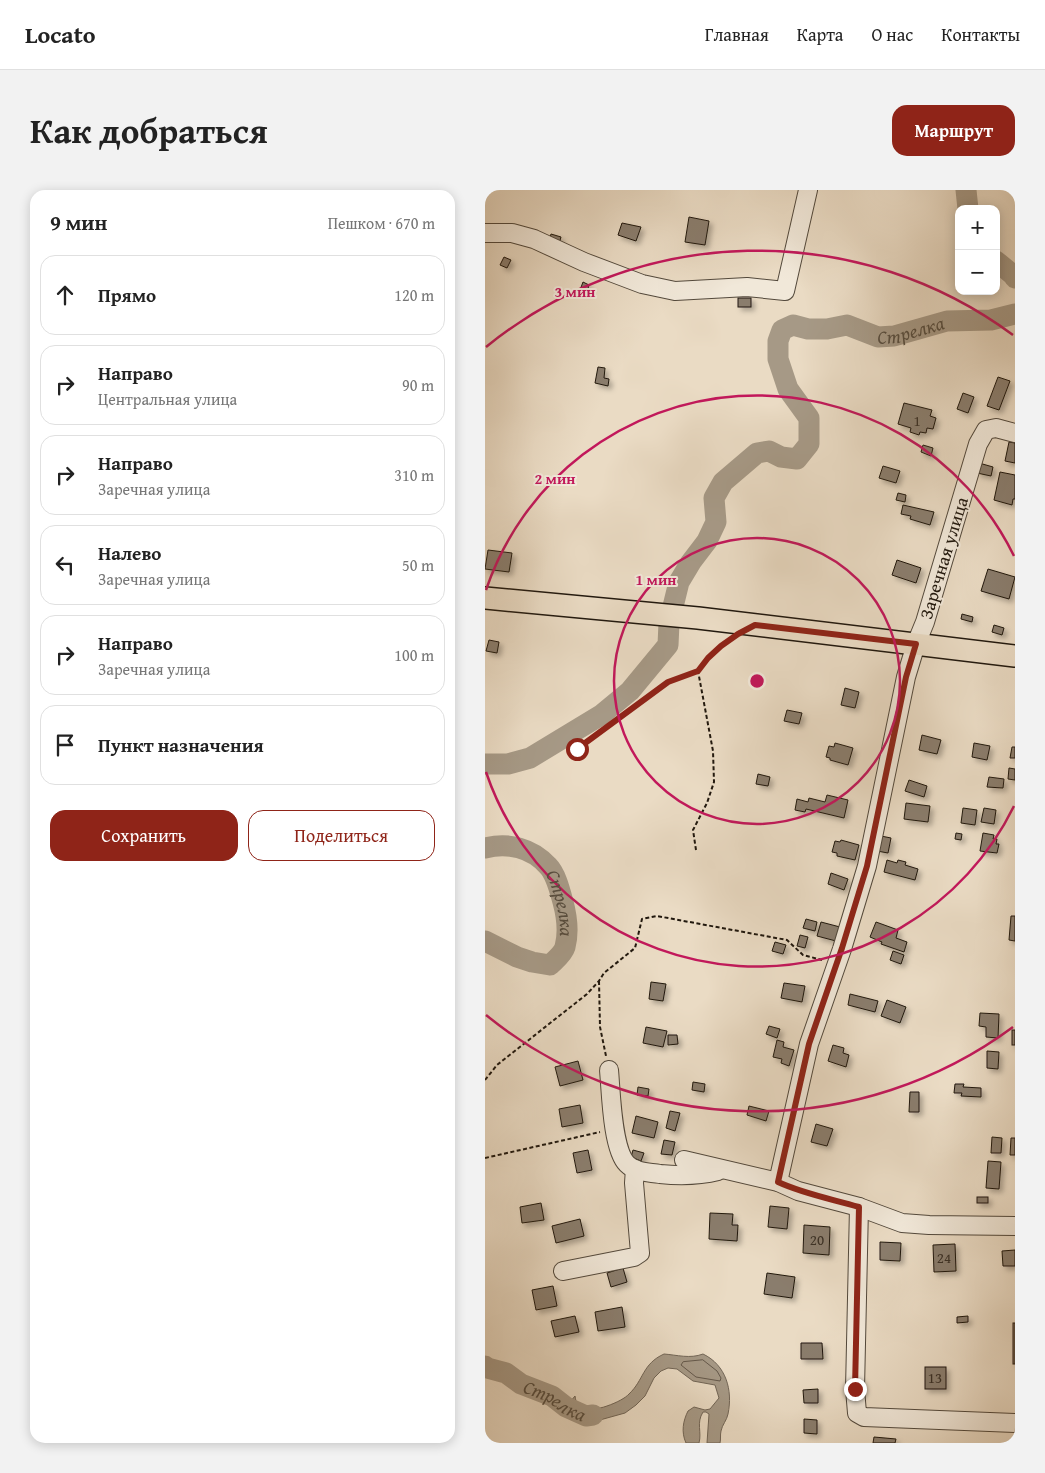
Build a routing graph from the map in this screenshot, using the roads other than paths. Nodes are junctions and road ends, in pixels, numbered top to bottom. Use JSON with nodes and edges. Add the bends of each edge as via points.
{"nodes":[{"id":1,"x":808,"y":190,"type":"edge"},
{"id":2,"x":485,"y":233,"type":"edge"},
{"id":3,"x":1015,"y":433,"type":"edge"},
{"id":4,"x":485,"y":598,"type":"edge"},
{"id":5,"x":916,"y":644,"type":"junction"},
{"id":6,"x":1015,"y":656,"type":"edge"},
{"id":7,"x":609,"y":1070,"type":"road end"},
{"id":8,"x":684,"y":1160,"type":"dead end"},
{"id":9,"x":635,"y":1169,"type":"junction"},
{"id":10,"x":725,"y":1169,"type":"junction"},
{"id":11,"x":776,"y":1181,"type":"junction"},
{"id":12,"x":862,"y":1208,"type":"junction"},
{"id":13,"x":1015,"y":1226,"type":"edge"},
{"id":14,"x":563,"y":1271,"type":"dead end"},
{"id":15,"x":1015,"y":1423,"type":"edge"}],
"edges":[{"from":1,"to":2,"type":"street","via":[[785,291],[747,286],[675,291],[642,284],[535,239],[512,233]]},
{"from":3,"to":5,"type":"street","name":"Заречная улица","via":[[997,428],[986,430],[978,444]]},
{"from":4,"to":5,"type":"main road","via":[[698,618]]},
{"from":5,"to":6,"type":"main road"},
{"from":5,"to":11,"type":"street","name":"Заречная улица","via":[[906,677],[867,866],[809,1044]]},
{"from":7,"to":9,"type":"street","via":[[619,1146],[627,1164]]},
{"from":8,"to":10,"type":"street"},
{"from":9,"to":10,"type":"street","via":[[682,1176]]},
{"from":9,"to":14,"type":"street","via":[[640,1253],[634,1258]]},
{"from":10,"to":11,"type":"street"},
{"from":11,"to":12,"type":"street","via":[[798,1191]]},
{"from":12,"to":13,"type":"street","via":[[903,1223]]},
{"from":12,"to":15,"type":"street","via":[[855,1389],[857,1413],[864,1416]]}]}
